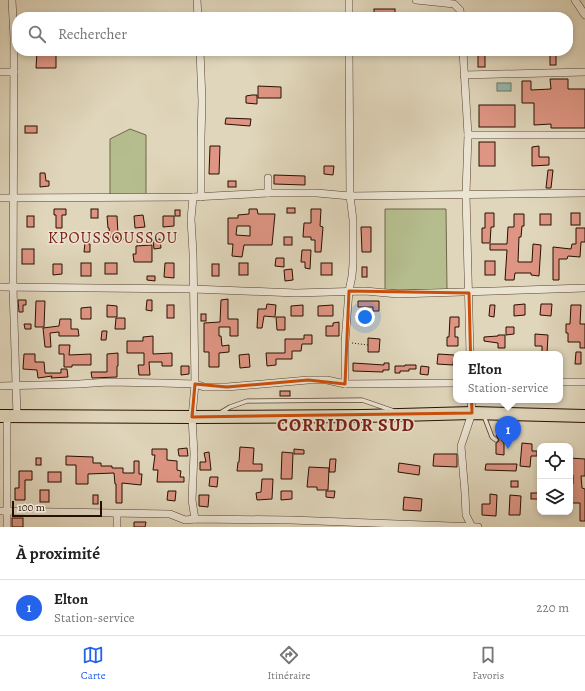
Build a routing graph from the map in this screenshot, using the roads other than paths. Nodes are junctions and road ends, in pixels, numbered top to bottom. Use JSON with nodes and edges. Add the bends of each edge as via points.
{"nodes":[{"id":1,"x":12,"y":0,"type":"edge"},
{"id":2,"x":197,"y":0,"type":"edge"},
{"id":3,"x":349,"y":0,"type":"edge"},
{"id":4,"x":416,"y":0,"type":"edge"},
{"id":5,"x":576,"y":0,"type":"edge"},
{"id":6,"x":12,"y":12,"type":"edge"},
{"id":7,"x":198,"y":12,"type":"edge"},
{"id":8,"x":349,"y":12,"type":"edge"},
{"id":9,"x":460,"y":12,"type":"edge"},
{"id":10,"x":585,"y":15,"type":"edge"},
{"id":11,"x":14,"y":56,"type":"edge"},
{"id":12,"x":200,"y":56,"type":"edge"},
{"id":13,"x":349,"y":56,"type":"edge"},
{"id":14,"x":463,"y":56,"type":"edge"},
{"id":15,"x":0,"y":72,"type":"edge"},
{"id":16,"x":14,"y":72,"type":"junction"},
{"id":17,"x":585,"y":72,"type":"edge"},
{"id":18,"x":464,"y":75,"type":"junction"},
{"id":19,"x":468,"y":135,"type":"junction"},
{"id":20,"x":585,"y":135,"type":"edge"},
{"id":21,"x":268,"y":178,"type":"dead end"},
{"id":22,"x":268,"y":193,"type":"junction"},
{"id":23,"x":585,"y":193,"type":"edge"},
{"id":24,"x":466,"y":194,"type":"junction"},
{"id":25,"x":350,"y":196,"type":"junction"},
{"id":26,"x":202,"y":197,"type":"junction"},
{"id":27,"x":0,"y":198,"type":"edge"},
{"id":28,"x":15,"y":198,"type":"junction"},
{"id":29,"x":193,"y":198,"type":"junction"},
{"id":30,"x":13,"y":287,"type":"junction"},
{"id":31,"x":0,"y":288,"type":"edge"},
{"id":32,"x":585,"y":288,"type":"edge"},
{"id":33,"x":193,"y":289,"type":"junction"},
{"id":34,"x":349,"y":292,"type":"junction"},
{"id":35,"x":469,"y":293,"type":"junction"},
{"id":36,"x":470,"y":351,"type":"edge"},
{"id":37,"x":563,"y":382,"type":"edge"},
{"id":38,"x":585,"y":382,"type":"edge"},
{"id":39,"x":453,"y":383,"type":"edge"},
{"id":40,"x":195,"y":384,"type":"junction"},
{"id":41,"x":345,"y":384,"type":"junction"},
{"id":42,"x":0,"y":386,"type":"edge"},
{"id":43,"x":16,"y":386,"type":"junction"},
{"id":44,"x":472,"y":403,"type":"edge"},
{"id":45,"x":477,"y":413,"type":"junction"},
{"id":46,"x":516,"y":413,"type":"junction"},
{"id":47,"x":585,"y":416,"type":"edge"},
{"id":48,"x":8,"y":417,"type":"edge"},
{"id":49,"x":192,"y":417,"type":"junction"},
{"id":50,"x":496,"y":440,"type":"dead end"},
{"id":51,"x":504,"y":440,"type":"dead end"},
{"id":52,"x":4,"y":510,"type":"edge"},
{"id":53,"x":117,"y":514,"type":"junction"},
{"id":54,"x":195,"y":519,"type":"junction"},
{"id":55,"x":279,"y":520,"type":"junction"},
{"id":56,"x":185,"y":523,"type":"edge"},
{"id":57,"x":347,"y":524,"type":"edge"},
{"id":58,"x":7,"y":527,"type":"edge"},
{"id":59,"x":117,"y":527,"type":"edge"},
{"id":60,"x":286,"y":527,"type":"edge"},
{"id":61,"x":472,"y":527,"type":"edge"},
{"id":62,"x":478,"y":527,"type":"edge"}],
"edges":[{"from":1,"to":6,"type":"street"},
{"from":2,"to":7,"type":"street"},
{"from":3,"to":8,"type":"street"},
{"from":4,"to":9,"type":"street","via":[[454,4]]},
{"from":5,"to":10,"type":"street"},
{"from":11,"to":16,"type":"street"},
{"from":12,"to":26,"type":"street"},
{"from":13,"to":25,"type":"street"},
{"from":14,"to":18,"type":"street"},
{"from":15,"to":16,"type":"street"},
{"from":16,"to":28,"type":"street"},
{"from":17,"to":18,"type":"street"},
{"from":18,"to":19,"type":"street"},
{"from":19,"to":20,"type":"street"},
{"from":19,"to":24,"type":"street"},
{"from":21,"to":22,"type":"street"},
{"from":22,"to":25,"type":"street"},
{"from":22,"to":26,"type":"street"},
{"from":23,"to":24,"type":"street"},
{"from":24,"to":25,"type":"street"},
{"from":24,"to":35,"type":"street"},
{"from":25,"to":34,"type":"street","via":[[354,264]]},
{"from":26,"to":29,"type":"street"},
{"from":27,"to":28,"type":"street"},
{"from":28,"to":29,"type":"street"},
{"from":28,"to":30,"type":"street"},
{"from":29,"to":33,"type":"street"},
{"from":30,"to":31,"type":"street"},
{"from":30,"to":33,"type":"street"},
{"from":30,"to":43,"type":"street"},
{"from":32,"to":35,"type":"street"},
{"from":33,"to":34,"type":"street","via":[[296,293]]},
{"from":33,"to":40,"type":"street"},
{"from":34,"to":35,"type":"street"},
{"from":34,"to":41,"type":"street"},
{"from":35,"to":36,"type":"street"},
{"from":37,"to":38,"type":"street"},
{"from":39,"to":41,"type":"street"},
{"from":40,"to":41,"type":"street","via":[[204,388],[327,380]]},
{"from":40,"to":43,"type":"street","via":[[108,382]]},
{"from":40,"to":49,"type":"street"},
{"from":42,"to":43,"type":"street"},
{"from":43,"to":48,"type":"street"},
{"from":44,"to":45,"type":"street"},
{"from":45,"to":46,"type":"highway"},
{"from":45,"to":49,"type":"highway"},
{"from":45,"to":50,"type":"lane"},
{"from":45,"to":61,"type":"street","via":[[461,446],[466,515]]},
{"from":46,"to":47,"type":"highway"},
{"from":46,"to":51,"type":"lane"},
{"from":48,"to":49,"type":"highway"},
{"from":48,"to":52,"type":"street"},
{"from":49,"to":54,"type":"street","via":[[192,500]]},
{"from":52,"to":53,"type":"street"},
{"from":52,"to":58,"type":"street"},
{"from":53,"to":56,"type":"street","via":[[170,514]]},
{"from":53,"to":59,"type":"street"},
{"from":54,"to":55,"type":"street"},
{"from":54,"to":56,"type":"street"},
{"from":55,"to":57,"type":"street"},
{"from":55,"to":60,"type":"street"},
{"from":57,"to":61,"type":"street"},
{"from":61,"to":62,"type":"street"}]}
